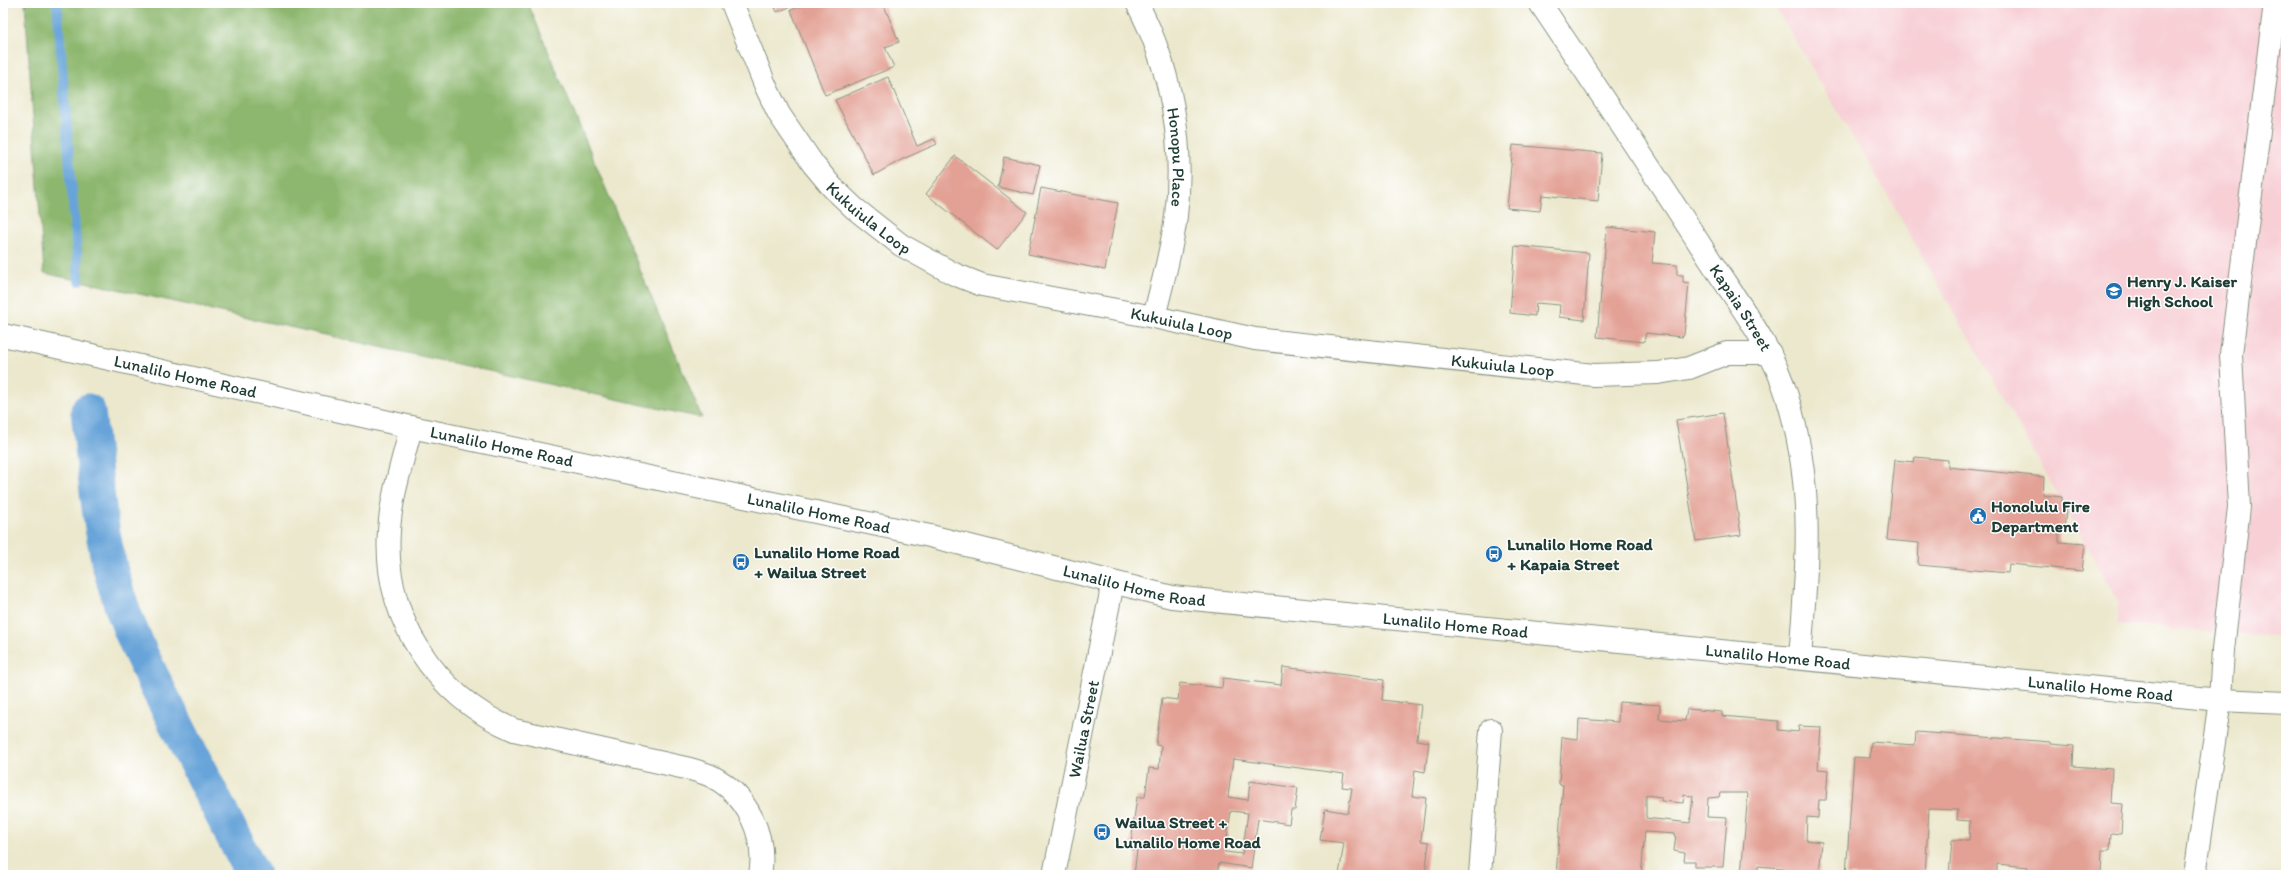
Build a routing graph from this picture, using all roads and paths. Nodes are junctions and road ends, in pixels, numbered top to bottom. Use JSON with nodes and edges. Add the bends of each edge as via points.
{"nodes":[{"id":1,"x":732,"y":3,"type":"edge"},
{"id":2,"x":1136,"y":3,"type":"edge"},
{"id":3,"x":1540,"y":3,"type":"edge"},
{"id":4,"x":2275,"y":3,"type":"edge"},
{"id":5,"x":1154,"y":317,"type":"junction"},
{"id":6,"x":3,"y":335,"type":"edge"},
{"id":7,"x":1770,"y":353,"type":"junction"},
{"id":8,"x":411,"y":427,"type":"junction"},
{"id":9,"x":1113,"y":583,"type":"junction"},
{"id":10,"x":1800,"y":658,"type":"junction"},
{"id":11,"x":2220,"y":700,"type":"junction"},
{"id":12,"x":2286,"y":703,"type":"edge"},
{"id":13,"x":1491,"y":730,"type":"dead end"},
{"id":14,"x":760,"y":875,"type":"edge"},
{"id":15,"x":1054,"y":875,"type":"edge"},
{"id":16,"x":1480,"y":875,"type":"edge"},
{"id":17,"x":2195,"y":875,"type":"edge"}],
"edges":[{"from":1,"to":5,"type":"main road","name":"Kukuiula Loop","via":[[766,87],[795,140],[832,187],[877,227],[928,260],[982,285]]},
{"from":2,"to":5,"type":"main road","name":"Honopu Place","via":[[1156,46],[1165,73],[1172,101],[1179,159],[1176,217]]},
{"from":3,"to":7,"type":"main road","name":"Kapaia Street","via":[[1634,142]]},
{"from":4,"to":11,"type":"main road","via":[[2231,354],[2239,507]]},
{"from":5,"to":7,"type":"main road","name":"Kukuiula Loop","via":[[1255,339],[1594,375],[1658,373],[1689,368],[1727,353]]},
{"from":6,"to":8,"type":"main road","name":"Lunalilo Home Road"},
{"from":7,"to":10,"type":"main road","name":"Kapaia Street","via":[[1787,395],[1797,434],[1808,515],[1808,556]]},
{"from":8,"to":9,"type":"main road","name":"Lunalilo Home Road","via":[[930,536]]},
{"from":8,"to":14,"type":"main road","via":[[388,531],[389,564],[395,597],[407,629],[433,672],[470,706],[514,730],[690,769],[711,776],[740,798],[755,824],[761,846]]},
{"from":9,"to":10,"type":"main road","name":"Lunalilo Home Road","via":[[1172,597]]},
{"from":9,"to":15,"type":"main road","name":"Wailua Street"},
{"from":10,"to":11,"type":"main road","name":"Lunalilo Home Road"},
{"from":11,"to":12,"type":"main road","name":"Lunalilo Home Road"},
{"from":11,"to":17,"type":"main road"},
{"from":13,"to":16,"type":"main road"}]}
